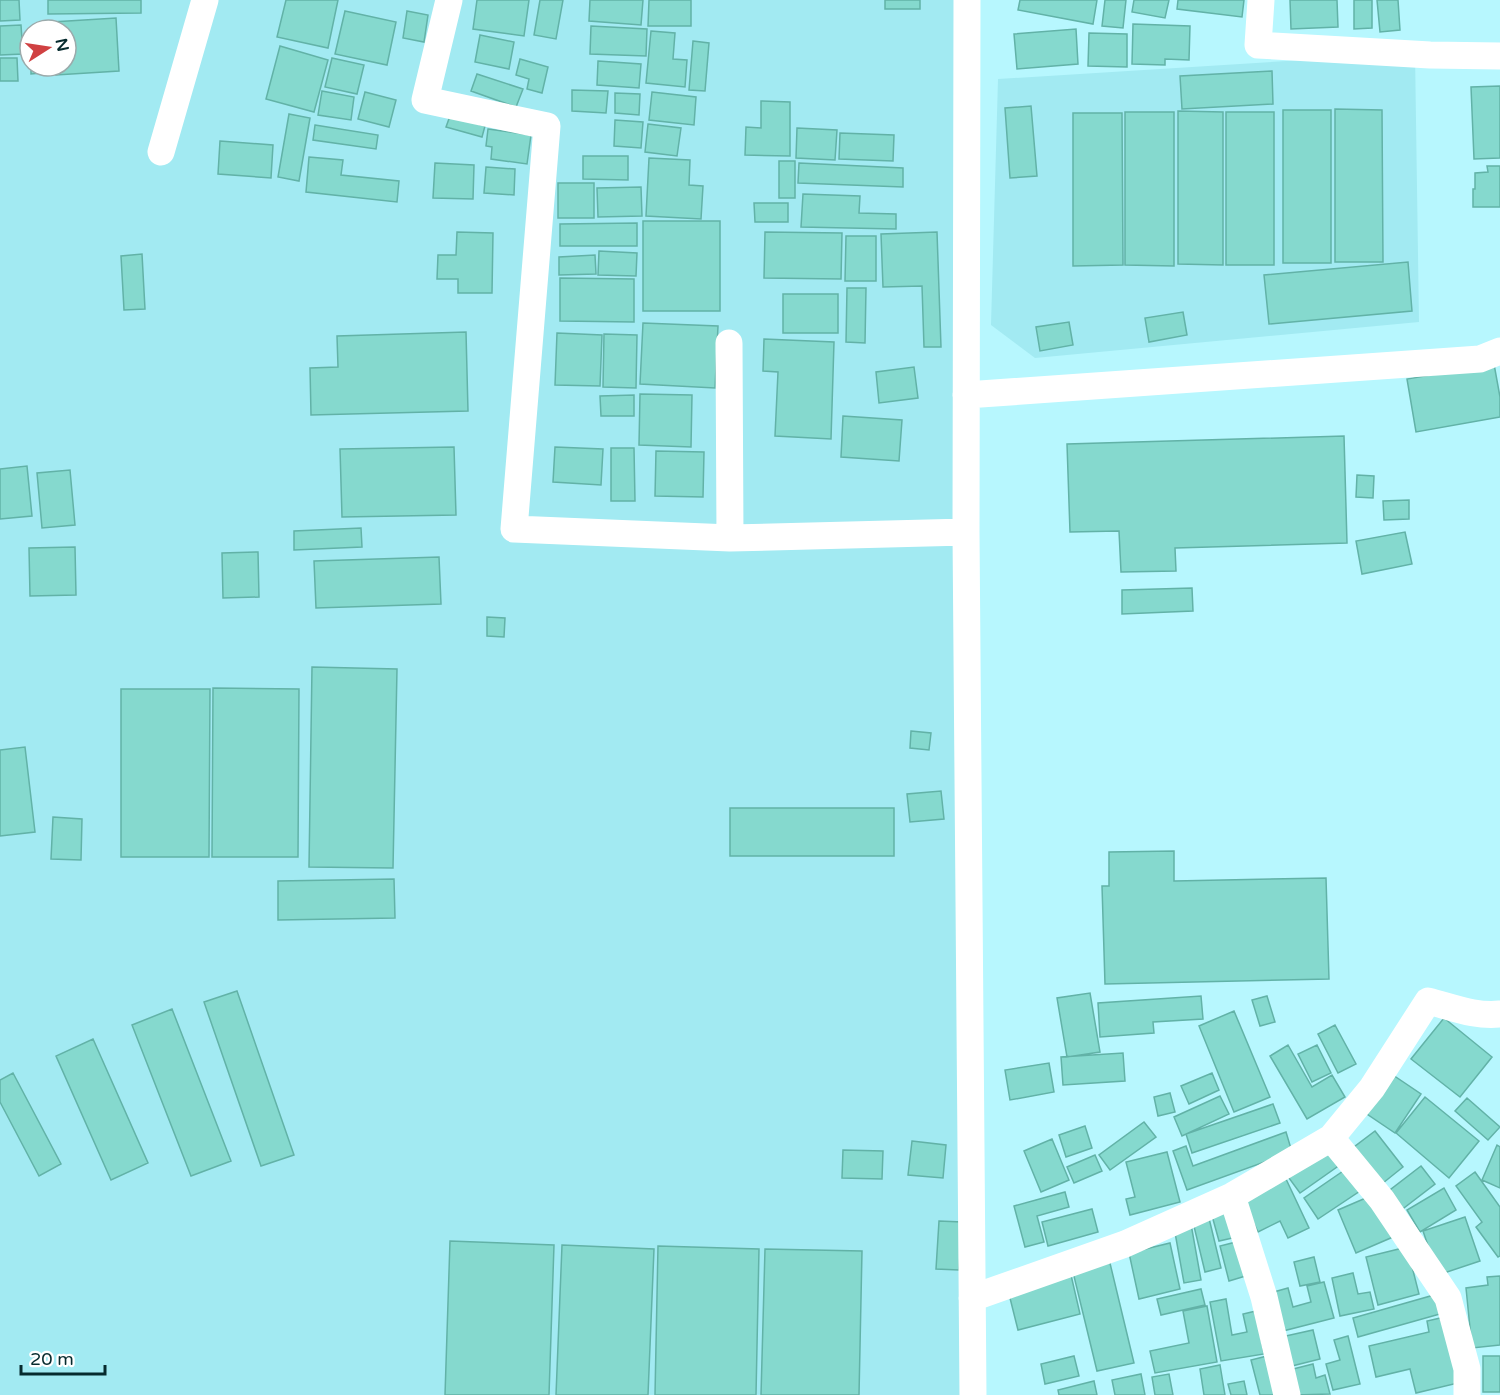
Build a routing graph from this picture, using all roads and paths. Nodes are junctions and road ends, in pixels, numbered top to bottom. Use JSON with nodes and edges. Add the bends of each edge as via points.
{"nodes":[{"id":1,"x":205,"y":0,"type":"edge"},
{"id":2,"x":449,"y":0,"type":"edge"},
{"id":3,"x":967,"y":0,"type":"edge"},
{"id":4,"x":1261,"y":0,"type":"edge"},
{"id":5,"x":1500,"y":56,"type":"edge"},
{"id":6,"x":161,"y":152,"type":"dead end"},
{"id":7,"x":729,"y":343,"type":"dead end"},
{"id":8,"x":1500,"y":351,"type":"edge"},
{"id":9,"x":966,"y":396,"type":"junction"},
{"id":10,"x":966,"y":532,"type":"junction"},
{"id":11,"x":730,"y":538,"type":"junction"},
{"id":12,"x":1500,"y":1014,"type":"edge"},
{"id":13,"x":1331,"y":1138,"type":"junction"},
{"id":14,"x":1233,"y":1197,"type":"junction"},
{"id":15,"x":972,"y":1298,"type":"junction"},
{"id":16,"x":973,"y":1395,"type":"edge"},
{"id":17,"x":1287,"y":1395,"type":"edge"},
{"id":18,"x":1467,"y":1395,"type":"edge"}],
"edges":[{"from":1,"to":6,"type":"street"},
{"from":2,"to":11,"type":"street","via":[[425,100],[547,126],[514,529]]},
{"from":3,"to":9,"type":"street"},
{"from":4,"to":5,"type":"street","via":[[1258,45]]},
{"from":7,"to":11,"type":"street"},
{"from":8,"to":9,"type":"street","via":[[1480,359]]},
{"from":9,"to":10,"type":"street"},
{"from":10,"to":11,"type":"street"},
{"from":10,"to":15,"type":"street"},
{"from":12,"to":13,"type":"street","via":[[1483,1016],[1428,1002],[1372,1088]]},
{"from":13,"to":14,"type":"street"},
{"from":13,"to":18,"type":"street","via":[[1382,1200],[1448,1298],[1467,1369]]},
{"from":14,"to":15,"type":"street","via":[[1125,1244]]},
{"from":14,"to":17,"type":"street","via":[[1264,1297]]},
{"from":15,"to":16,"type":"street"}]}
